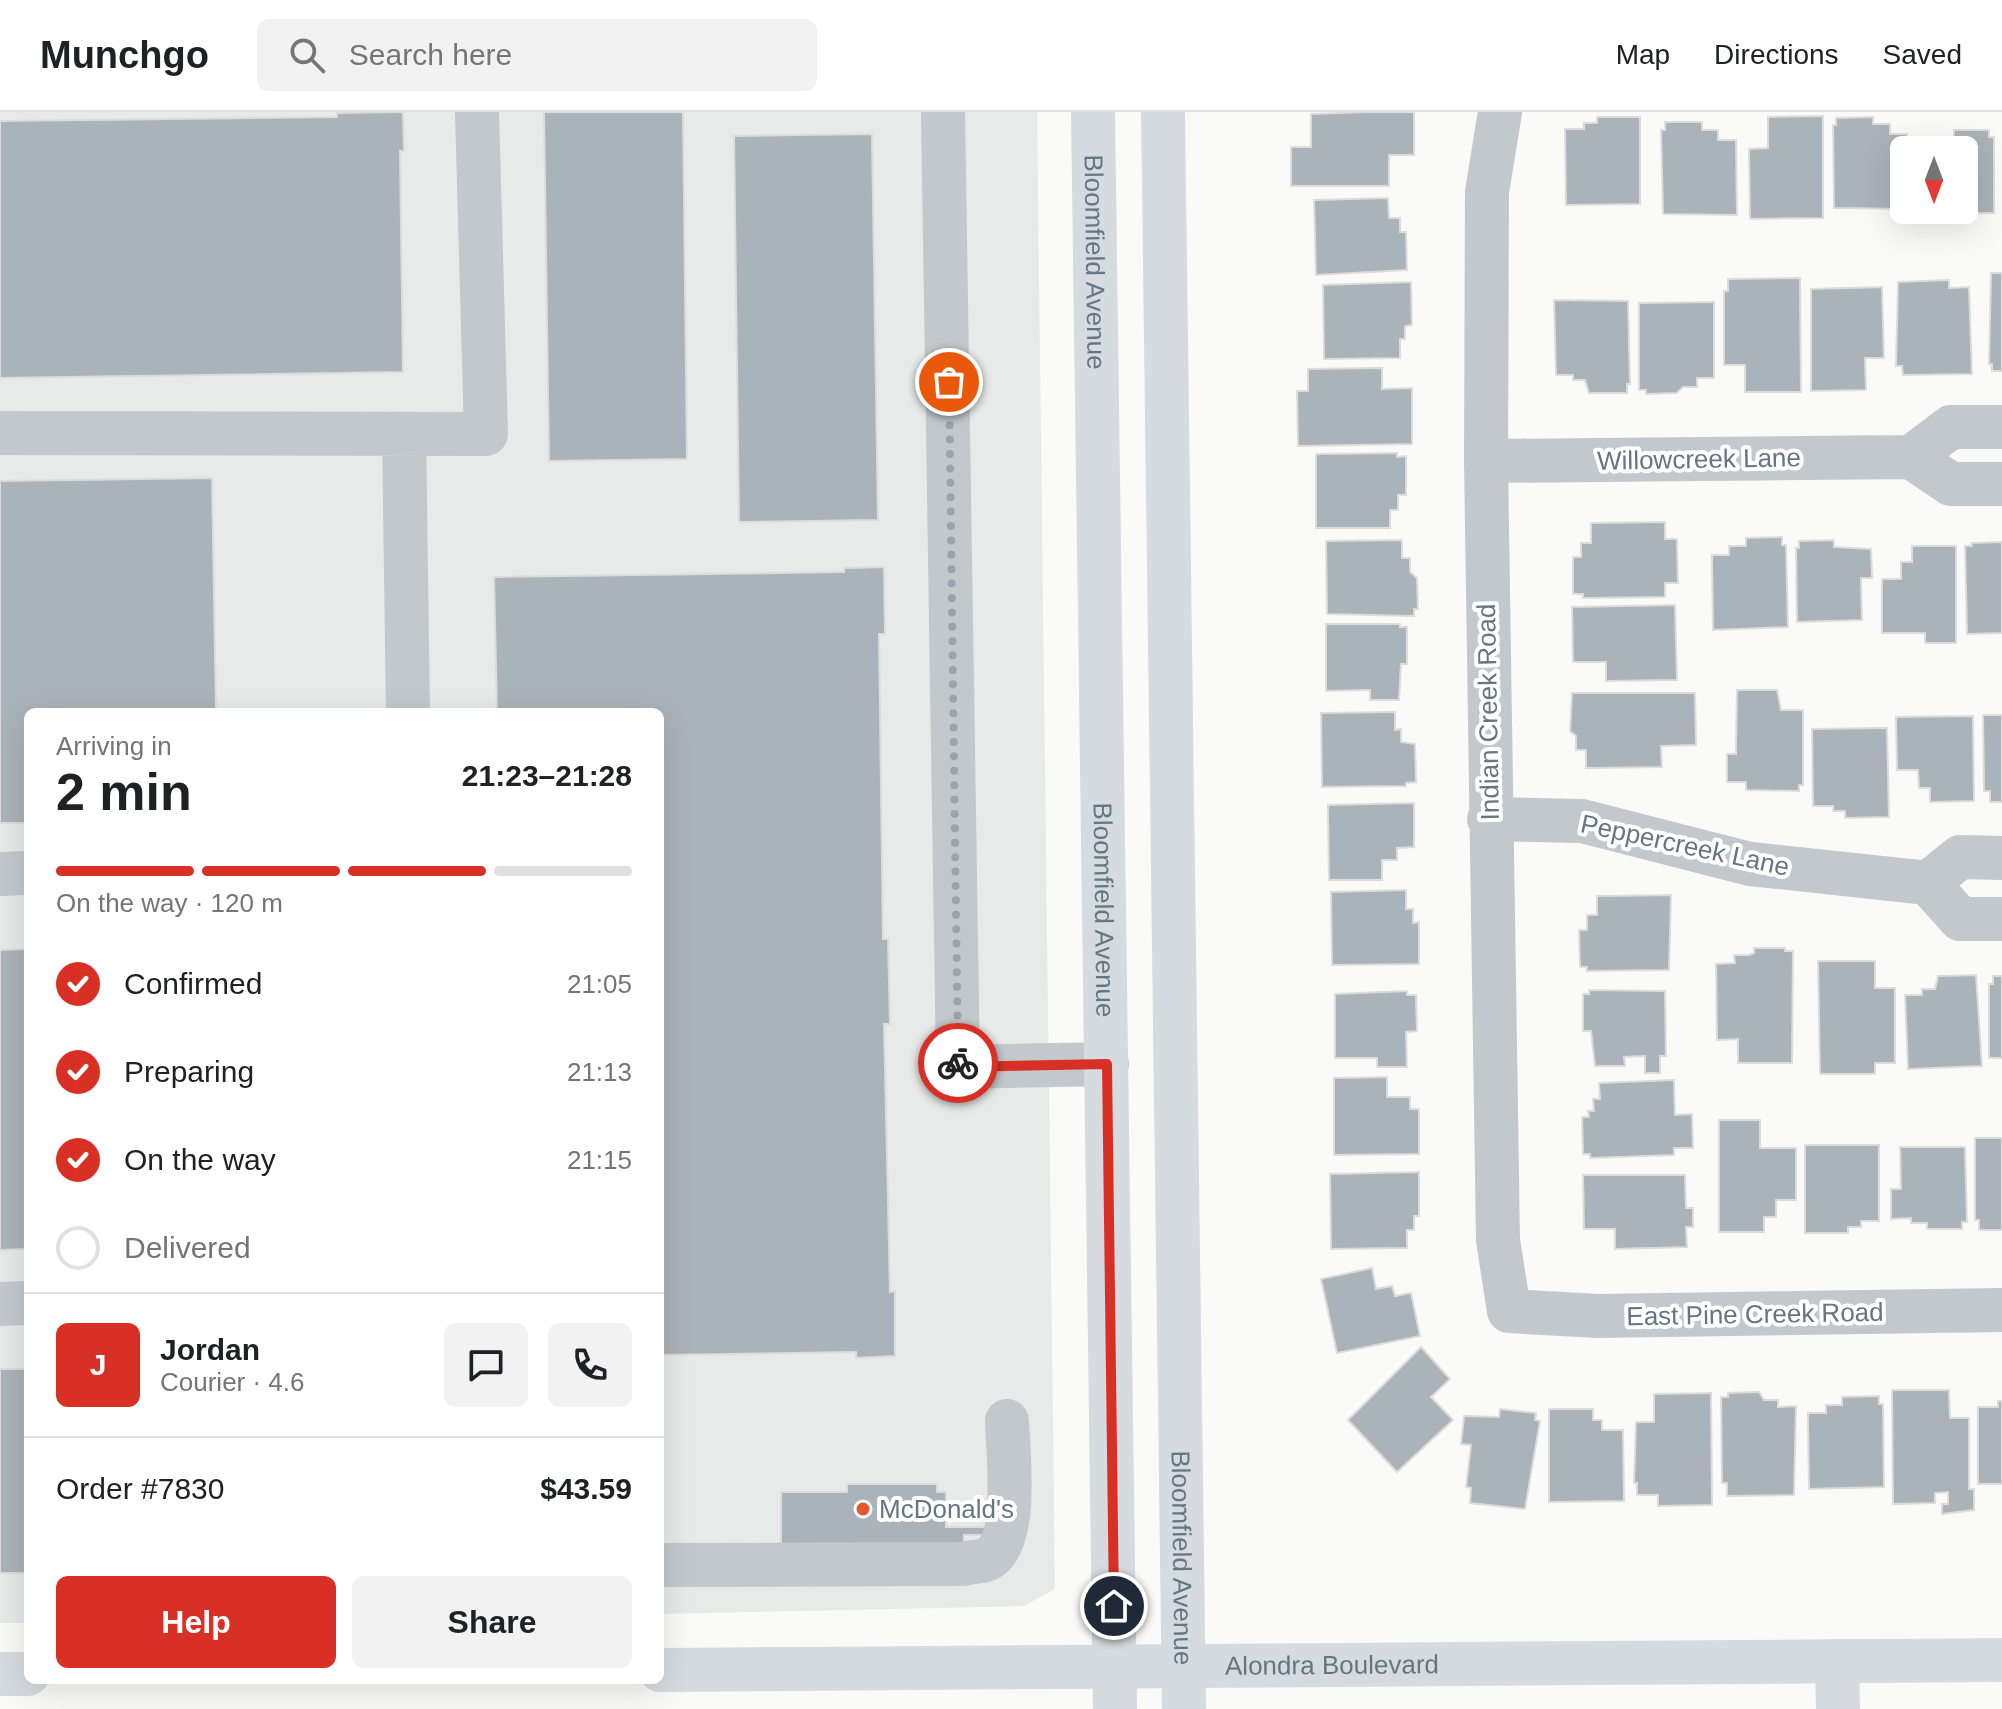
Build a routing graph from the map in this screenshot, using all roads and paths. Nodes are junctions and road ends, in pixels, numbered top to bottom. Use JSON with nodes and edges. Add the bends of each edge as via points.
{"nodes":[{"id":1,"x":477,"y":112,"type":"edge"},
{"id":2,"x":943,"y":112,"type":"edge"},
{"id":3,"x":1093,"y":112,"type":"edge"},
{"id":4,"x":1163,"y":112,"type":"edge"},
{"id":5,"x":1500,"y":112,"type":"edge"},
{"id":6,"x":2002,"y":427,"type":"edge"},
{"id":7,"x":0,"y":433,"type":"edge"},
{"id":8,"x":404,"y":434,"type":"junction"},
{"id":9,"x":1911,"y":457,"type":"junction"},
{"id":10,"x":1486,"y":461,"type":"junction"},
{"id":11,"x":2002,"y":484,"type":"edge"},
{"id":12,"x":408,"y":708,"type":"edge"},
{"id":13,"x":1489,"y":819,"type":"junction"},
{"id":14,"x":2002,"y":858,"type":"edge"},
{"id":15,"x":24,"y":873,"type":"edge"},
{"id":16,"x":0,"y":874,"type":"edge"},
{"id":17,"x":1928,"y":883,"type":"junction"},
{"id":18,"x":2002,"y":919,"type":"edge"},
{"id":19,"x":1107,"y":1064,"type":"junction"},
{"id":20,"x":24,"y":1303,"type":"edge"},
{"id":21,"x":0,"y":1304,"type":"edge"},
{"id":22,"x":2002,"y":1310,"type":"edge"},
{"id":23,"x":1509,"y":1311,"type":"joint"},
{"id":24,"x":1007,"y":1421,"type":"dead end"},
{"id":25,"x":670,"y":1557,"type":"edge"},
{"id":26,"x":2002,"y":1660,"type":"edge"},
{"id":27,"x":1837,"y":1661,"type":"junction"},
{"id":28,"x":664,"y":1670,"type":"edge"},
{"id":29,"x":0,"y":1674,"type":"edge"},
{"id":30,"x":24,"y":1674,"type":"edge"},
{"id":31,"x":1114,"y":1688,"type":"edge"},
{"id":32,"x":1184,"y":1688,"type":"edge"},
{"id":33,"x":1838,"y":1709,"type":"edge"}],
"edges":[{"from":1,"to":8,"type":"street","via":[[486,434]]},
{"from":2,"to":19,"type":"street","via":[[958,1067]]},
{"from":3,"to":19,"type":"main road","name":"Bloomfield Avenue"},
{"from":4,"to":32,"type":"main road","name":"Bloomfield Avenue"},
{"from":5,"to":10,"type":"street","name":"Indian Creek Road","via":[[1487,192]]},
{"from":6,"to":9,"type":"street","via":[[1951,427]]},
{"from":7,"to":8,"type":"street"},
{"from":8,"to":12,"type":"street"},
{"from":9,"to":10,"type":"street","name":"Willowcreek Lane"},
{"from":9,"to":11,"type":"street","via":[[1951,484]]},
{"from":10,"to":13,"type":"street","name":"Indian Creek Road"},
{"from":13,"to":17,"type":"street","name":"Peppercreek Lane","via":[[1582,821],[1750,864]]},
{"from":13,"to":23,"type":"street","name":"Indian Creek Road","via":[[1498,1240]]},
{"from":14,"to":17,"type":"street","via":[[1960,857]]},
{"from":15,"to":16,"type":"street"},
{"from":17,"to":18,"type":"street","via":[[1960,919]]},
{"from":19,"to":31,"type":"main road","name":"Bloomfield Avenue"},
{"from":20,"to":21,"type":"street"},
{"from":22,"to":23,"type":"street","name":"East Pine Creek Road","via":[[1598,1316]]},
{"from":24,"to":25,"type":"street","via":[[1009,1509],[1004,1541],[988,1559],[963,1564]]},
{"from":26,"to":27,"type":"main road","name":"Alondra Boulevard"},
{"from":27,"to":32,"type":"main road","name":"Alondra Boulevard"},
{"from":27,"to":33,"type":"main road"},
{"from":28,"to":31,"type":"main road","name":"Alondra Boulevard"},
{"from":29,"to":30,"type":"main road"},
{"from":31,"to":32,"type":"main road","name":"Alondra Boulevard"}]}
